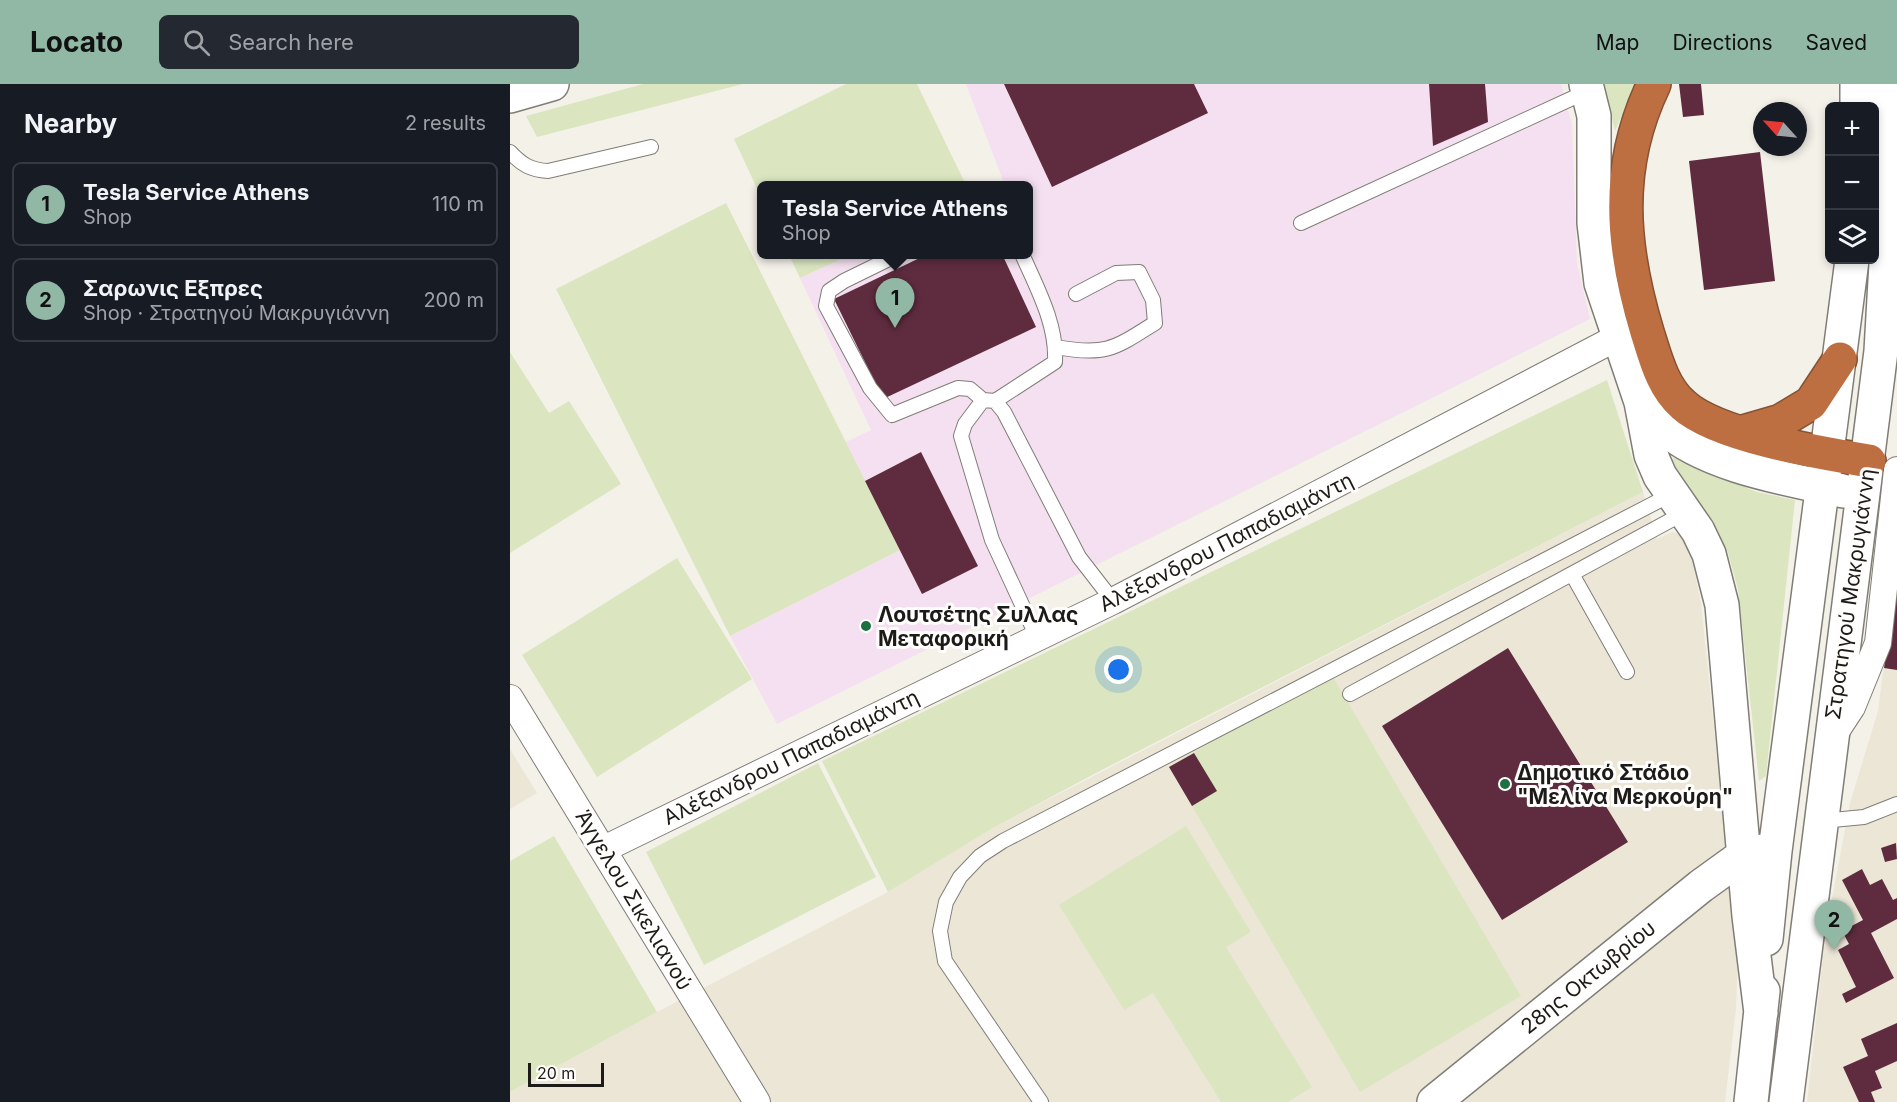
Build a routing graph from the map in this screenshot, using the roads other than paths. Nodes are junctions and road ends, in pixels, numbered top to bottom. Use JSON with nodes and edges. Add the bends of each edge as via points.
{"nodes":[{"id":1,"x":552,"y":84,"type":"edge"},
{"id":2,"x":1654,"y":84,"type":"edge"},
{"id":3,"x":1857,"y":84,"type":"edge"},
{"id":4,"x":1889,"y":84,"type":"edge"},
{"id":5,"x":1588,"y":87,"type":"edge"},
{"id":6,"x":510,"y":96,"type":"edge"},
{"id":7,"x":1857,"y":102,"type":"edge"},
{"id":8,"x":651,"y":147,"type":"dead end"},
{"id":9,"x":510,"y":152,"type":"edge"},
{"id":10,"x":1301,"y":223,"type":"dead end"},
{"id":11,"x":891,"y":259,"type":"edge"},
{"id":12,"x":1024,"y":259,"type":"edge"},
{"id":13,"x":1852,"y":264,"type":"edge"},
{"id":14,"x":1076,"y":294,"type":"dead end"},
{"id":15,"x":1618,"y":337,"type":"junction"},
{"id":16,"x":1056,"y":347,"type":"junction"},
{"id":17,"x":1840,"y":359,"type":"junction"},
{"id":18,"x":989,"y":400,"type":"junction"},
{"id":19,"x":1641,"y":402,"type":"junction"},
{"id":20,"x":1743,"y":432,"type":"junction"},
{"id":21,"x":1826,"y":453,"type":"junction"},
{"id":22,"x":1883,"y":466,"type":"edge"},
{"id":23,"x":1821,"y":486,"type":"junction"},
{"id":24,"x":1864,"y":495,"type":"junction"},
{"id":25,"x":1678,"y":503,"type":"junction"},
{"id":26,"x":1572,"y":574,"type":"junction"},
{"id":27,"x":1113,"y":602,"type":"junction"},
{"id":28,"x":1037,"y":637,"type":"junction"},
{"id":29,"x":1627,"y":672,"type":"dead end"},
{"id":30,"x":1350,"y":694,"type":"dead end"},
{"id":31,"x":510,"y":698,"type":"edge"},
{"id":32,"x":1830,"y":741,"type":"junction"},
{"id":33,"x":1897,"y":804,"type":"edge"},
{"id":34,"x":1820,"y":821,"type":"junction"},
{"id":35,"x":604,"y":849,"type":"junction"},
{"id":36,"x":1759,"y":853,"type":"junction"},
{"id":37,"x":1815,"y":855,"type":"junction"},
{"id":38,"x":757,"y":1102,"type":"edge"},
{"id":39,"x":1041,"y":1102,"type":"edge"},
{"id":40,"x":1434,"y":1102,"type":"edge"},
{"id":41,"x":1751,"y":1102,"type":"edge"},
{"id":42,"x":1786,"y":1102,"type":"edge"}],
"edges":[{"from":1,"to":6,"type":"street"},
{"from":2,"to":20,"type":"highway","via":[[1631,144],[1625,192],[1626,240],[1635,291],[1650,344],[1668,387],[1682,405],[1702,418]]},
{"from":3,"to":7,"type":"street"},
{"from":4,"to":22,"type":"street","name":"Στρατηγού Μακρυγιάννη"},
{"from":5,"to":10,"type":"lane"},
{"from":5,"to":15,"type":"street","via":[[1595,132],[1596,257]]},
{"from":8,"to":9,"type":"lane","via":[[548,171],[522,165]]},
{"from":11,"to":18,"type":"lane","via":[[829,291],[826,306],[870,388],[892,416],[958,388],[970,389]]},
{"from":12,"to":16,"type":"lane","via":[[1046,309]]},
{"from":13,"to":17,"type":"street","name":"Στρατηγού Μακρυγιάννη"},
{"from":14,"to":16,"type":"lane","via":[[1116,273],[1139,272],[1153,300],[1155,322],[1104,351]]},
{"from":15,"to":19,"type":"street"},
{"from":15,"to":27,"type":"street","name":"Αλέξανδρου Παπαδιαμάντη"},
{"from":16,"to":18,"type":"lane","via":[[1055,362]]},
{"from":17,"to":20,"type":"highway","via":[[1811,403],[1781,421]]},
{"from":17,"to":21,"type":"street","name":"Στρατηγού Μακρυγιάννη"},
{"from":18,"to":27,"type":"lane","via":[[1079,557]]},
{"from":18,"to":28,"type":"lane","via":[[965,424],[961,436],[992,540]]},
{"from":19,"to":23,"type":"street","via":[[1663,427],[1703,451],[1772,477]]},
{"from":19,"to":25,"type":"street","via":[[1651,454]]},
{"from":20,"to":21,"type":"highway"},
{"from":21,"to":22,"type":"highway"},
{"from":21,"to":23,"type":"street","name":"Στρατηγού Μακρυγιάννη"},
{"from":22,"to":24,"type":"street","name":"Στρατηγού Μακρυγιάννη"},
{"from":22,"to":32,"type":"street","via":[[1878,643],[1852,707]]},
{"from":23,"to":24,"type":"street"},
{"from":23,"to":36,"type":"street","name":"Στρατηγού Μακρυγιάννη"},
{"from":24,"to":32,"type":"street","name":"Στρατηγού Μακρυγιάννη"},
{"from":25,"to":26,"type":"lane"},
{"from":25,"to":36,"type":"street","via":[[1709,554],[1720,596]]},
{"from":25,"to":39,"type":"lane","via":[[1003,841],[980,856],[960,877],[946,902],[940,931],[945,961]]},
{"from":26,"to":29,"type":"lane"},
{"from":26,"to":30,"type":"lane"},
{"from":27,"to":28,"type":"street","name":"Αλέξανδρου Παπαδιαμάντη"},
{"from":28,"to":35,"type":"street","name":"Αλέξανδρου Παπαδιαμάντη"},
{"from":31,"to":35,"type":"street","name":"Άγγελου Σικελιανού"},
{"from":32,"to":34,"type":"street","name":"Στρατηγού Μακρυγιάννη"},
{"from":33,"to":34,"type":"lane","via":[[1864,817]]},
{"from":34,"to":37,"type":"street","name":"Στρατηγού Μακρυγιάννη"},
{"from":35,"to":38,"type":"street","name":"Άγγελου Σικελιανού"},
{"from":36,"to":37,"type":"street"},
{"from":36,"to":40,"type":"street","name":"28ης Οκτωβρίου","via":[[1701,885]]},
{"from":36,"to":41,"type":"street","via":[[1761,1013]]},
{"from":37,"to":42,"type":"street","name":"Στρατηγού Μακρυγιάννη"}]}
